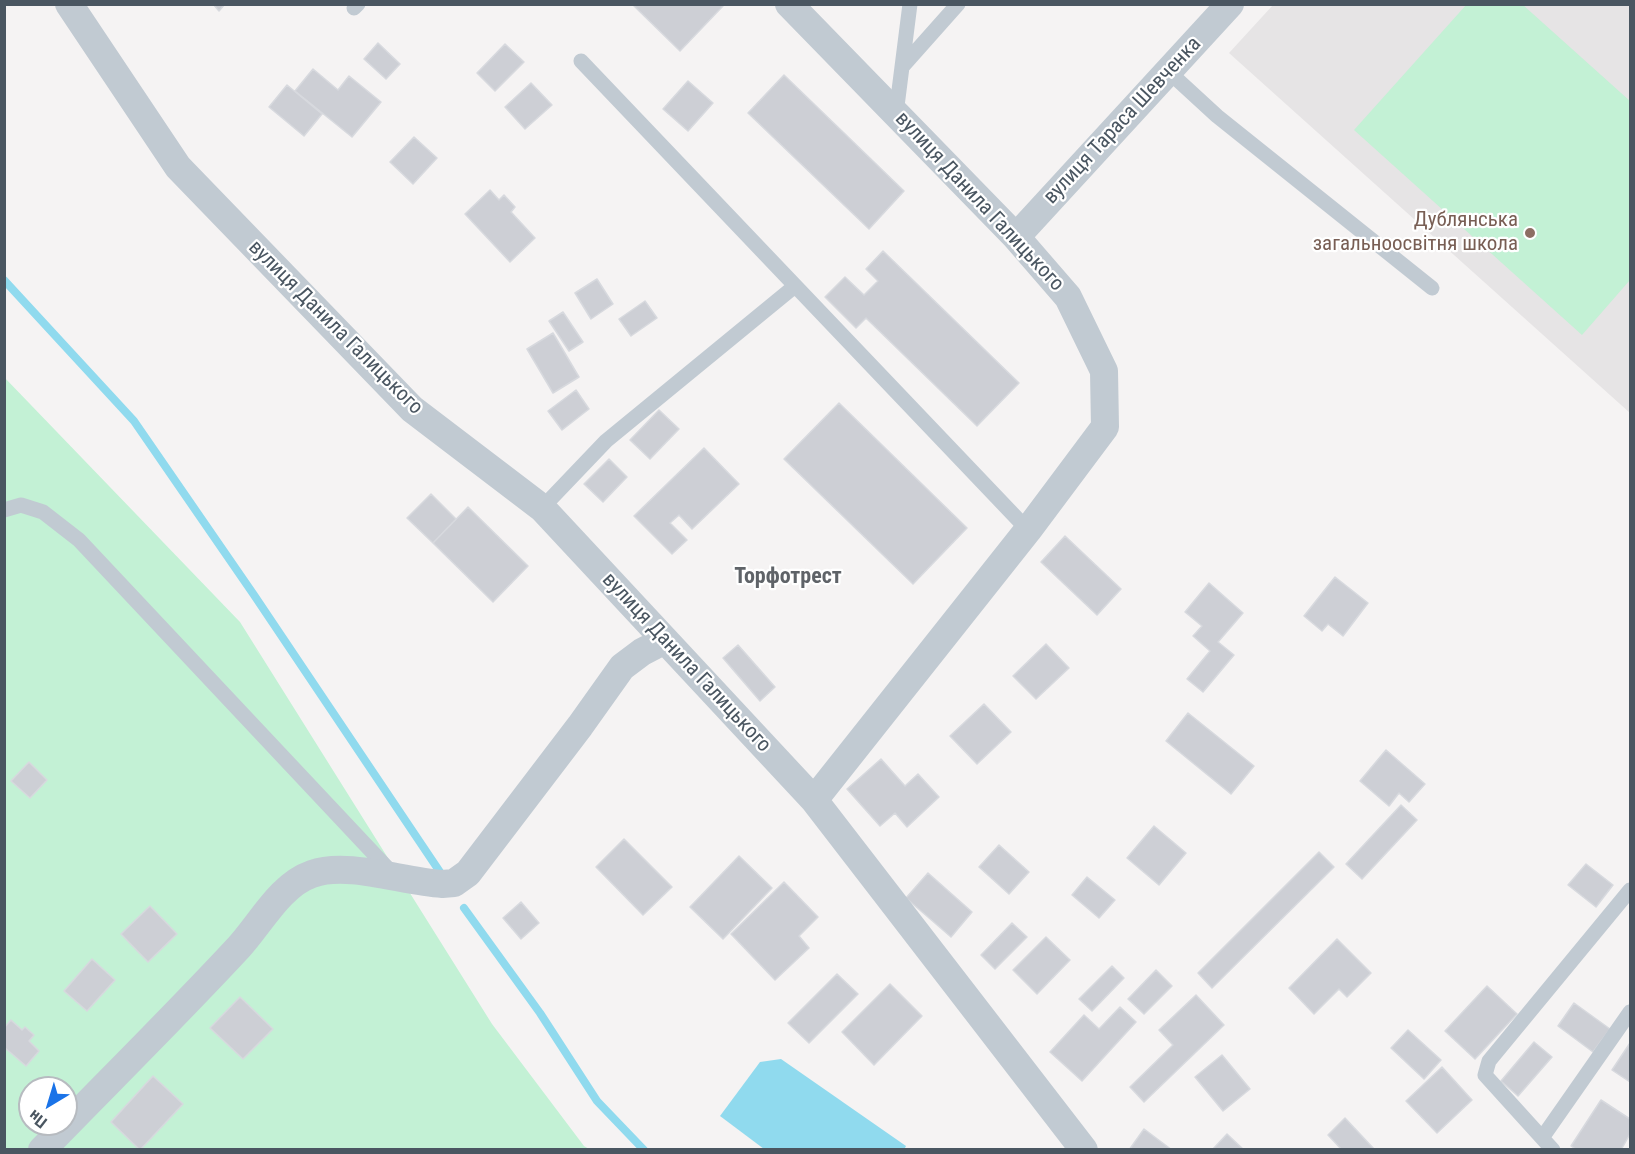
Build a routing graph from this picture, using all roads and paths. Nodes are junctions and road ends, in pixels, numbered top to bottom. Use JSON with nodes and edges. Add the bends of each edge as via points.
{"nodes":[{"id":1,"x":69,"y":4,"type":"edge"},
{"id":2,"x":789,"y":4,"type":"edge"},
{"id":3,"x":910,"y":4,"type":"edge"},
{"id":4,"x":958,"y":4,"type":"edge"},
{"id":5,"x":1230,"y":4,"type":"edge"},
{"id":6,"x":581,"y":61,"type":"dead end"},
{"id":7,"x":902,"y":67,"type":"junction"},
{"id":8,"x":1168,"y":71,"type":"junction"},
{"id":9,"x":896,"y":114,"type":"junction"},
{"id":10,"x":1016,"y":237,"type":"junction"},
{"id":11,"x":795,"y":286,"type":"junction"},
{"id":12,"x":1432,"y":288,"type":"dead end"},
{"id":13,"x":542,"y":508,"type":"junction"},
{"id":14,"x":4,"y":510,"type":"edge"},
{"id":15,"x":1028,"y":530,"type":"junction"},
{"id":16,"x":665,"y":640,"type":"junction"},
{"id":17,"x":814,"y":800,"type":"junction"},
{"id":18,"x":397,"y":878,"type":"junction"},
{"id":19,"x":1630,"y":890,"type":"edge"},
{"id":20,"x":1630,"y":1012,"type":"edge"},
{"id":21,"x":1542,"y":1138,"type":"junction"},
{"id":22,"x":42,"y":1149,"type":"edge"},
{"id":23,"x":1084,"y":1149,"type":"edge"},
{"id":24,"x":1553,"y":1149,"type":"edge"}],
"edges":[{"from":1,"to":13,"type":"street","name":"вулиця Данила Галицького","via":[[178,167],[412,409]]},
{"from":2,"to":9,"type":"street","name":"вулиця Данила Галицького"},
{"from":3,"to":7,"type":"lane"},
{"from":4,"to":7,"type":"lane"},
{"from":5,"to":8,"type":"street","name":"вулиця Тараса Шевченка"},
{"from":6,"to":11,"type":"lane"},
{"from":7,"to":9,"type":"lane"},
{"from":8,"to":10,"type":"street","name":"вулиця Тараса Шевченка"},
{"from":8,"to":12,"type":"lane","via":[[1217,116]]},
{"from":9,"to":10,"type":"street","name":"вулиця Данила Галицького"},
{"from":10,"to":15,"type":"street","name":"вулиця Данила Галицького","via":[[1068,297],[1104,371],[1105,427]]},
{"from":11,"to":13,"type":"lane","via":[[606,441]]},
{"from":11,"to":15,"type":"lane"},
{"from":13,"to":16,"type":"street","name":"вулиця Данила Галицького"},
{"from":14,"to":18,"type":"lane","via":[[21,505],[43,512],[79,540]]},
{"from":15,"to":17,"type":"street","name":"вулиця Данила Галицького"},
{"from":16,"to":17,"type":"street","name":"вулиця Данила Галицького"},
{"from":16,"to":18,"type":"street","via":[[622,668],[468,873],[454,883],[442,884]]},
{"from":17,"to":23,"type":"street","name":"вулиця Данила Галицького"},
{"from":18,"to":22,"type":"street","via":[[346,869],[327,870],[293,884],[241,945]]},
{"from":19,"to":21,"type":"lane","via":[[1489,1061],[1485,1075]]},
{"from":20,"to":21,"type":"lane"},
{"from":21,"to":24,"type":"lane"}]}
